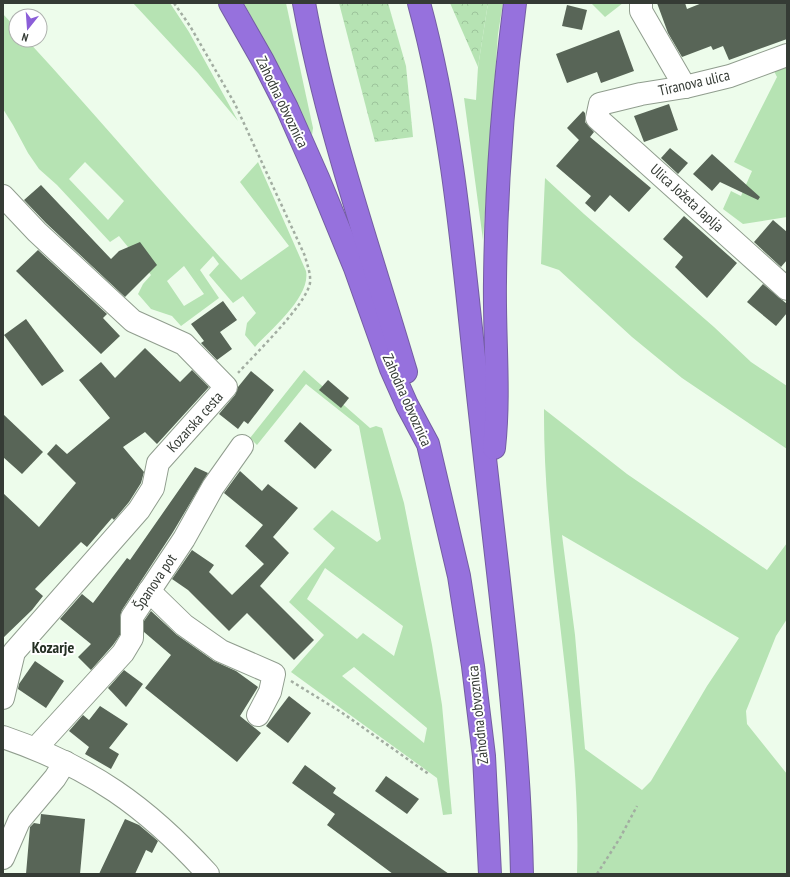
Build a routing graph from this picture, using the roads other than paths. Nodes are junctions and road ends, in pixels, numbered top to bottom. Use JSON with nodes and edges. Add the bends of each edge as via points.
{"nodes":[{"id":1,"x":230,"y":3,"type":"edge"},
{"id":2,"x":304,"y":3,"type":"edge"},
{"id":3,"x":419,"y":3,"type":"edge"},
{"id":4,"x":515,"y":3,"type":"edge"},
{"id":5,"x":641,"y":3,"type":"edge"},
{"id":6,"x":787,"y":55,"type":"edge"},
{"id":7,"x":685,"y":87,"type":"junction"},
{"id":8,"x":600,"y":104,"type":"joint"},
{"id":9,"x":3,"y":196,"type":"edge"},
{"id":10,"x":787,"y":289,"type":"edge"},
{"id":11,"x":428,"y":444,"type":"junction"},
{"id":12,"x":242,"y":446,"type":"dead end"},
{"id":13,"x":489,"y":495,"type":"junction"},
{"id":14,"x":149,"y":591,"type":"junction"},
{"id":15,"x":3,"y":698,"type":"edge"},
{"id":16,"x":258,"y":715,"type":"dead end"},
{"id":17,"x":3,"y":737,"type":"edge"},
{"id":18,"x":36,"y":748,"type":"junction"},
{"id":19,"x":65,"y":762,"type":"junction"},
{"id":20,"x":3,"y":858,"type":"edge"},
{"id":21,"x":204,"y":869,"type":"edge"},
{"id":22,"x":224,"y":874,"type":"edge"},
{"id":23,"x":490,"y":874,"type":"edge"},
{"id":24,"x":522,"y":874,"type":"edge"}],
"edges":[{"from":1,"to":11,"type":"highway","name":"Zahodna obvoznica","via":[[264,61],[287,108],[355,268],[390,369]]},
{"from":2,"to":11,"type":"highway","via":[[337,137]]},
{"from":3,"to":13,"type":"highway","via":[[435,68],[447,135]]},
{"from":4,"to":13,"type":"highway","via":[[504,101],[498,189],[495,282],[497,399]]},
{"from":5,"to":7,"type":"street","via":[[642,11]]},
{"from":6,"to":7,"type":"street","name":"Tiranova ulica","via":[[730,76]]},
{"from":7,"to":8,"type":"street","name":"Tiranova ulica"},
{"from":8,"to":10,"type":"street","name":"Ulica Jožeta Japlja","via":[[597,118]]},
{"from":9,"to":15,"type":"street","name":"Kozarska cesta","via":[[37,232],[133,322],[184,344],[226,387],[158,463],[153,488],[139,510],[14,652]]},
{"from":11,"to":23,"type":"highway","name":"Zahodna obvoznica","via":[[459,576],[473,666],[484,756]]},
{"from":12,"to":14,"type":"street","name":"Španova pot","via":[[213,487],[184,539]]},
{"from":13,"to":24,"type":"highway","via":[[514,735]]},
{"from":14,"to":16,"type":"street","via":[[184,625],[221,651],[274,674],[270,692]]},
{"from":14,"to":18,"type":"street","name":"Španova pot","via":[[132,618],[132,638],[123,653]]},
{"from":17,"to":18,"type":"street"},
{"from":18,"to":19,"type":"street"},
{"from":19,"to":20,"type":"street","via":[[18,822]]},
{"from":19,"to":21,"type":"street","via":[[121,794],[141,809],[179,842]]},
{"from":21,"to":22,"type":"street","via":[[215,867]]}]}
